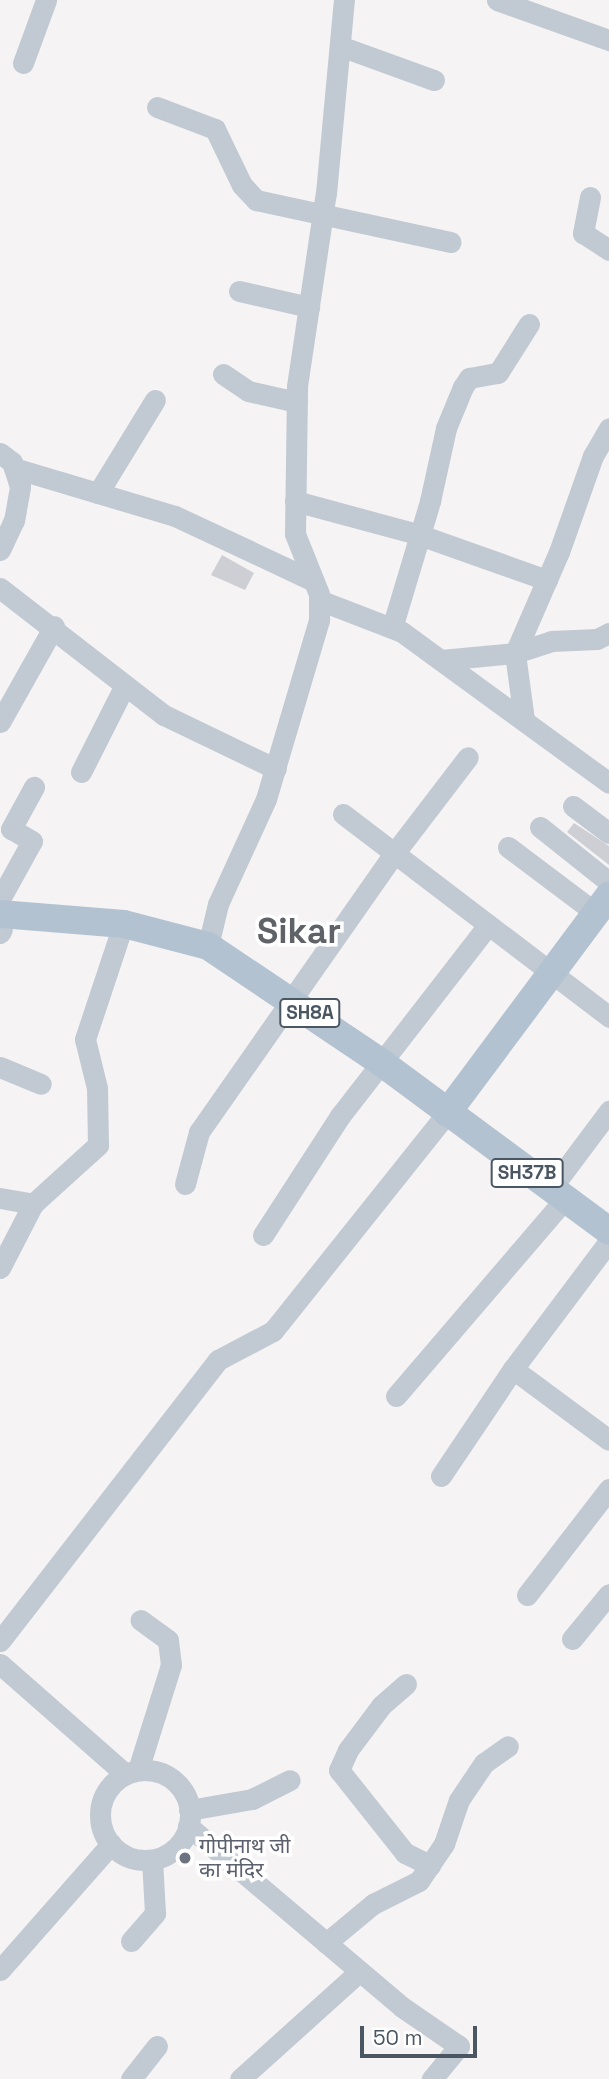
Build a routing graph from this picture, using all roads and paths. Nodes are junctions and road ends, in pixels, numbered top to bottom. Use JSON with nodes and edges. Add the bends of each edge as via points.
{"nodes":[{"id":1,"x":46,"y":0,"type":"edge"},
{"id":2,"x":344,"y":0,"type":"edge"},
{"id":3,"x":496,"y":0,"type":"edge"},
{"id":4,"x":530,"y":6,"type":"edge"},
{"id":5,"x":608,"y":38,"type":"edge"},
{"id":6,"x":340,"y":46,"type":"junction"},
{"id":7,"x":23,"y":63,"type":"dead end"},
{"id":8,"x":434,"y":80,"type":"dead end"},
{"id":9,"x":157,"y":107,"type":"dead end"},
{"id":10,"x":590,"y":197,"type":"dead end"},
{"id":11,"x":323,"y":214,"type":"junction"},
{"id":12,"x":451,"y":242,"type":"dead end"},
{"id":13,"x":609,"y":250,"type":"edge"},
{"id":14,"x":239,"y":291,"type":"dead end"},
{"id":15,"x":309,"y":307,"type":"junction"},
{"id":16,"x":529,"y":324,"type":"dead end"},
{"id":17,"x":223,"y":373,"type":"dead end"},
{"id":18,"x":155,"y":400,"type":"dead end"},
{"id":19,"x":297,"y":402,"type":"junction"},
{"id":20,"x":609,"y":428,"type":"edge"},
{"id":21,"x":7,"y":461,"type":"edge"},
{"id":22,"x":98,"y":492,"type":"junction"},
{"id":23,"x":295,"y":501,"type":"junction"},
{"id":24,"x":417,"y":534,"type":"junction"},
{"id":25,"x":0,"y":550,"type":"edge"},
{"id":26,"x":547,"y":580,"type":"junction"},
{"id":27,"x":0,"y":588,"type":"edge"},
{"id":28,"x":316,"y":590,"type":"junction"},
{"id":29,"x":54,"y":626,"type":"junction"},
{"id":30,"x":392,"y":628,"type":"junction"},
{"id":31,"x":609,"y":633,"type":"edge"},
{"id":32,"x":515,"y":653,"type":"junction"},
{"id":33,"x":441,"y":660,"type":"junction"},
{"id":34,"x":125,"y":685,"type":"junction"},
{"id":35,"x":524,"y":720,"type":"junction"},
{"id":36,"x":0,"y":722,"type":"edge"},
{"id":37,"x":468,"y":757,"type":"dead end"},
{"id":38,"x":276,"y":769,"type":"junction"},
{"id":39,"x":81,"y":772,"type":"dead end"},
{"id":40,"x":609,"y":783,"type":"edge"},
{"id":41,"x":34,"y":787,"type":"dead end"},
{"id":42,"x":573,"y":806,"type":"dead end"},
{"id":43,"x":343,"y":814,"type":"dead end"},
{"id":44,"x":540,"y":827,"type":"dead end"},
{"id":45,"x":609,"y":833,"type":"edge"},
{"id":46,"x":508,"y":847,"type":"dead end"},
{"id":47,"x":393,"y":855,"type":"junction"},
{"id":48,"x":609,"y":882,"type":"edge"},
{"id":49,"x":0,"y":899,"type":"edge"},
{"id":50,"x":603,"y":905,"type":"edge"},
{"id":51,"x":488,"y":925,"type":"junction"},
{"id":52,"x":0,"y":926,"type":"edge"},
{"id":53,"x":164,"y":934,"type":"junction"},
{"id":54,"x":119,"y":937,"type":"junction"},
{"id":55,"x":208,"y":946,"type":"junction"},
{"id":56,"x":550,"y":974,"type":"junction"},
{"id":57,"x":291,"y":1000,"type":"junction"},
{"id":58,"x":609,"y":1017,"type":"edge"},
{"id":59,"x":382,"y":1062,"type":"junction"},
{"id":60,"x":0,"y":1067,"type":"edge"},
{"id":61,"x":41,"y":1084,"type":"dead end"},
{"id":62,"x":609,"y":1111,"type":"edge"},
{"id":63,"x":447,"y":1113,"type":"junction"},
{"id":64,"x":185,"y":1184,"type":"dead end"},
{"id":65,"x":557,"y":1195,"type":"junction"},
{"id":66,"x":0,"y":1198,"type":"edge"},
{"id":67,"x":33,"y":1204,"type":"junction"},
{"id":68,"x":609,"y":1231,"type":"edge"},
{"id":69,"x":263,"y":1235,"type":"dead end"},
{"id":70,"x":609,"y":1241,"type":"edge"},
{"id":71,"x":0,"y":1268,"type":"edge"},
{"id":72,"x":513,"y":1369,"type":"junction"},
{"id":73,"x":396,"y":1396,"type":"dead end"},
{"id":74,"x":609,"y":1440,"type":"edge"},
{"id":75,"x":442,"y":1476,"type":"dead end"},
{"id":76,"x":609,"y":1489,"type":"edge"},
{"id":77,"x":609,"y":1594,"type":"edge"},
{"id":78,"x":527,"y":1595,"type":"dead end"},
{"id":79,"x":140,"y":1620,"type":"dead end"},
{"id":80,"x":572,"y":1639,"type":"dead end"},
{"id":81,"x":0,"y":1641,"type":"edge"},
{"id":82,"x":0,"y":1664,"type":"edge"},
{"id":83,"x":406,"y":1684,"type":"dead end"},
{"id":84,"x":508,"y":1746,"type":"dead end"},
{"id":85,"x":131,"y":1772,"type":"junction"},
{"id":86,"x":290,"y":1780,"type":"dead end"},
{"id":87,"x":189,"y":1818,"type":"junction"},
{"id":88,"x":111,"y":1844,"type":"junction"},
{"id":89,"x":152,"y":1860,"type":"junction"},
{"id":90,"x":430,"y":1865,"type":"junction"},
{"id":91,"x":131,"y":1941,"type":"dead end"},
{"id":92,"x":326,"y":1942,"type":"junction"},
{"id":93,"x":0,"y":1970,"type":"edge"},
{"id":94,"x":360,"y":1971,"type":"junction"},
{"id":95,"x":157,"y":2046,"type":"dead end"},
{"id":96,"x":131,"y":2079,"type":"edge"},
{"id":97,"x":240,"y":2079,"type":"edge"},
{"id":98,"x":432,"y":2079,"type":"edge"}],
"edges":[{"from":1,"to":7,"type":"street"},
{"from":2,"to":6,"type":"street"},
{"from":3,"to":4,"type":"street"},
{"from":4,"to":5,"type":"street"},
{"from":6,"to":8,"type":"street"},
{"from":6,"to":11,"type":"street"},
{"from":9,"to":11,"type":"street","via":[[215,129],[242,185],[256,200]]},
{"from":10,"to":13,"type":"street","via":[[583,233]]},
{"from":11,"to":12,"type":"street"},
{"from":11,"to":15,"type":"street"},
{"from":14,"to":15,"type":"street"},
{"from":15,"to":19,"type":"street"},
{"from":16,"to":24,"type":"street","via":[[498,373],[469,378],[463,387],[446,428],[430,501]]},
{"from":17,"to":19,"type":"street","via":[[248,391]]},
{"from":18,"to":22,"type":"street"},
{"from":19,"to":23,"type":"street"},
{"from":20,"to":26,"type":"street","via":[[593,456]]},
{"from":21,"to":22,"type":"street"},
{"from":21,"to":25,"type":"street","via":[[20,487],[14,520]]},
{"from":22,"to":28,"type":"street","via":[[199,525]]},
{"from":23,"to":24,"type":"street"},
{"from":23,"to":28,"type":"street","via":[[295,534]]},
{"from":24,"to":26,"type":"street"},
{"from":24,"to":30,"type":"street"},
{"from":26,"to":32,"type":"street"},
{"from":27,"to":29,"type":"street"},
{"from":28,"to":30,"type":"street"},
{"from":28,"to":38,"type":"street","via":[[319,620]]},
{"from":29,"to":34,"type":"street"},
{"from":29,"to":36,"type":"street"},
{"from":30,"to":33,"type":"street"},
{"from":31,"to":32,"type":"street","via":[[597,639],[551,641]]},
{"from":32,"to":33,"type":"street"},
{"from":32,"to":35,"type":"street"},
{"from":33,"to":35,"type":"street"},
{"from":34,"to":38,"type":"street","via":[[164,715]]},
{"from":34,"to":39,"type":"street"},
{"from":35,"to":40,"type":"street"},
{"from":37,"to":47,"type":"street"},
{"from":38,"to":55,"type":"street","via":[[218,904]]},
{"from":41,"to":49,"type":"street","via":[[11,829],[32,841]]},
{"from":42,"to":45,"type":"street"},
{"from":43,"to":47,"type":"street"},
{"from":44,"to":48,"type":"street"},
{"from":46,"to":50,"type":"street"},
{"from":47,"to":51,"type":"street"},
{"from":47,"to":57,"type":"street"},
{"from":50,"to":56,"type":"main road"},
{"from":51,"to":56,"type":"street"},
{"from":51,"to":59,"type":"street"},
{"from":52,"to":53,"type":"main road","number":"SH8A","via":[[124,924]]},
{"from":52,"to":54,"type":"main road","number":"SH8A"},
{"from":53,"to":54,"type":"main road","number":"SH8A"},
{"from":53,"to":55,"type":"main road","number":"SH8A"},
{"from":54,"to":67,"type":"street","via":[[85,1039],[97,1088],[98,1145]]},
{"from":55,"to":57,"type":"main road","number":"SH8A"},
{"from":56,"to":58,"type":"street"},
{"from":56,"to":63,"type":"main road"},
{"from":57,"to":59,"type":"main road","number":"SH8A"},
{"from":57,"to":64,"type":"street","via":[[199,1132]]},
{"from":59,"to":63,"type":"main road","number":"SH8A"},
{"from":59,"to":69,"type":"street","via":[[314,1154]]},
{"from":60,"to":61,"type":"street"},
{"from":62,"to":65,"type":"street"},
{"from":63,"to":65,"type":"main road","number":"SH37B"},
{"from":63,"to":81,"type":"street","via":[[273,1331],[218,1360]]},
{"from":65,"to":68,"type":"main road","number":"SH37B"},
{"from":65,"to":73,"type":"street"},
{"from":66,"to":67,"type":"street"},
{"from":67,"to":71,"type":"street"},
{"from":70,"to":72,"type":"street"},
{"from":72,"to":74,"type":"street"},
{"from":72,"to":75,"type":"street"},
{"from":76,"to":78,"type":"street"},
{"from":77,"to":80,"type":"street"},
{"from":79,"to":85,"type":"street","via":[[167,1640],[171,1665]]},
{"from":82,"to":85,"type":"street"},
{"from":83,"to":90,"type":"street","via":[[381,1706],[339,1770],[405,1853]]},
{"from":84,"to":90,"type":"street","via":[[484,1763]]},
{"from":85,"to":87,"type":"street","via":[[169,1776],[180,1787]]},
{"from":85,"to":88,"type":"street","via":[[113,1782],[100,1807],[100,1822]]},
{"from":86,"to":87,"type":"street","via":[[252,1800]]},
{"from":87,"to":89,"type":"street","via":[[179,1845]]},
{"from":87,"to":92,"type":"street"},
{"from":88,"to":89,"type":"street","via":[[124,1856]]},
{"from":88,"to":93,"type":"street"},
{"from":89,"to":91,"type":"street","via":[[155,1913]]},
{"from":90,"to":92,"type":"street","via":[[419,1881],[373,1904]]},
{"from":92,"to":94,"type":"street"},
{"from":94,"to":97,"type":"street"},
{"from":94,"to":98,"type":"street","via":[[459,2046]]},
{"from":95,"to":96,"type":"street"}]}
